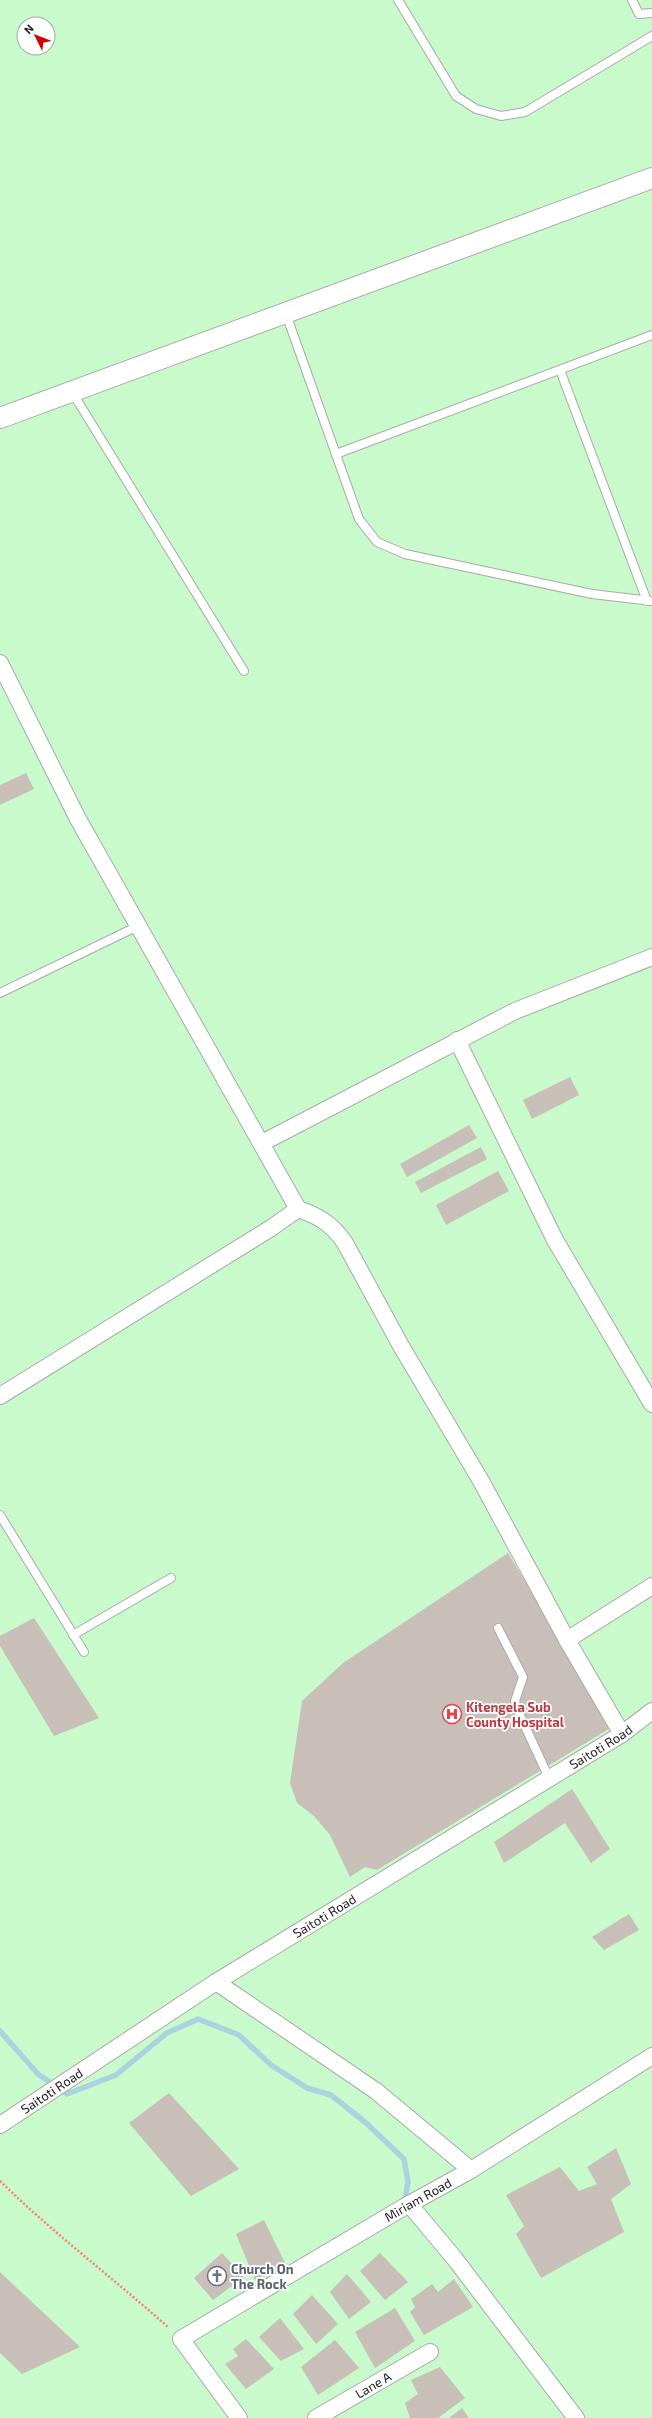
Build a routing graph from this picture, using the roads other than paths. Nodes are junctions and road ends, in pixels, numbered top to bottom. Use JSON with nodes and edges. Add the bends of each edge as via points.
{"nodes":[{"id":1,"x":398,"y":0,"type":"edge"},
{"id":2,"x":632,"y":0,"type":"edge"},
{"id":3,"x":652,"y":13,"type":"edge"},
{"id":4,"x":652,"y":36,"type":"edge"},
{"id":5,"x":652,"y":178,"type":"edge"},
{"id":6,"x":286,"y":314,"type":"junction"},
{"id":7,"x":652,"y":335,"type":"edge"},
{"id":8,"x":560,"y":370,"type":"junction"},
{"id":9,"x":72,"y":392,"type":"junction"},
{"id":10,"x":0,"y":418,"type":"edge"},
{"id":11,"x":336,"y":454,"type":"junction"},
{"id":12,"x":649,"y":601,"type":"edge"},
{"id":13,"x":0,"y":663,"type":"edge"},
{"id":14,"x":244,"y":671,"type":"dead end"},
{"id":15,"x":138,"y":926,"type":"junction"},
{"id":16,"x":651,"y":959,"type":"edge"},
{"id":17,"x":0,"y":993,"type":"edge"},
{"id":18,"x":457,"y":1040,"type":"junction"},
{"id":19,"x":262,"y":1144,"type":"junction"},
{"id":20,"x":298,"y":1209,"type":"junction"},
{"id":21,"x":0,"y":1396,"type":"edge"},
{"id":22,"x":652,"y":1404,"type":"edge"},
{"id":23,"x":0,"y":1515,"type":"edge"},
{"id":24,"x":171,"y":1578,"type":"dead end"},
{"id":25,"x":652,"y":1586,"type":"edge"},
{"id":26,"x":498,"y":1628,"type":"dead end"},
{"id":27,"x":73,"y":1635,"type":"junction"},
{"id":28,"x":567,"y":1640,"type":"junction"},
{"id":29,"x":84,"y":1652,"type":"dead end"},
{"id":30,"x":652,"y":1711,"type":"edge"},
{"id":31,"x":622,"y":1734,"type":"junction"},
{"id":32,"x":549,"y":1778,"type":"junction"},
{"id":33,"x":216,"y":1982,"type":"junction"},
{"id":34,"x":652,"y":2056,"type":"edge"},
{"id":35,"x":0,"y":2125,"type":"edge"},
{"id":36,"x":471,"y":2170,"type":"junction"},
{"id":37,"x":409,"y":2204,"type":"junction"},
{"id":38,"x":430,"y":2352,"type":"dead end"},
{"id":39,"x":239,"y":2418,"type":"edge"},
{"id":40,"x":316,"y":2418,"type":"edge"},
{"id":41,"x":576,"y":2418,"type":"edge"}],
"edges":[{"from":1,"to":4,"type":"lane","via":[[456,96],[476,109],[501,116],[525,112]]},
{"from":2,"to":3,"type":"lane","via":[[639,14]]},
{"from":5,"to":6,"type":"street"},
{"from":6,"to":9,"type":"street"},
{"from":6,"to":11,"type":"lane"},
{"from":7,"to":8,"type":"lane"},
{"from":8,"to":11,"type":"lane"},
{"from":8,"to":12,"type":"lane"},
{"from":9,"to":10,"type":"street"},
{"from":9,"to":14,"type":"lane"},
{"from":11,"to":12,"type":"lane","via":[[359,519],[377,542],[404,554],[592,594]]},
{"from":13,"to":15,"type":"street","via":[[78,819]]},
{"from":15,"to":17,"type":"lane"},
{"from":15,"to":19,"type":"street"},
{"from":16,"to":18,"type":"street","via":[[515,1011]]},
{"from":18,"to":19,"type":"street"},
{"from":18,"to":22,"type":"street","via":[[555,1240]]},
{"from":19,"to":20,"type":"street"},
{"from":20,"to":21,"type":"street"},
{"from":20,"to":28,"type":"street","via":[[317,1215],[334,1227],[345,1242],[401,1346],[481,1481]]},
{"from":23,"to":27,"type":"lane"},
{"from":24,"to":27,"type":"lane"},
{"from":25,"to":28,"type":"street"},
{"from":26,"to":32,"type":"lane","via":[[523,1677],[516,1701],[517,1709]]},
{"from":27,"to":29,"type":"lane"},
{"from":28,"to":31,"type":"street"},
{"from":30,"to":31,"type":"street","name":"Saitoti Road"},
{"from":31,"to":32,"type":"street","name":"Saitoti Road"},
{"from":32,"to":33,"type":"street","name":"Saitoti Road"},
{"from":33,"to":35,"type":"street","name":"Saitoti Road"},
{"from":33,"to":36,"type":"street","via":[[376,2091]]},
{"from":34,"to":36,"type":"street","name":"Miriam Road"},
{"from":36,"to":37,"type":"street","name":"Miriam Road"},
{"from":37,"to":39,"type":"street","name":"Miriam Road","via":[[181,2339]]},
{"from":37,"to":41,"type":"street","via":[[455,2259]]},
{"from":38,"to":40,"type":"street","name":"Lane A"}]}
